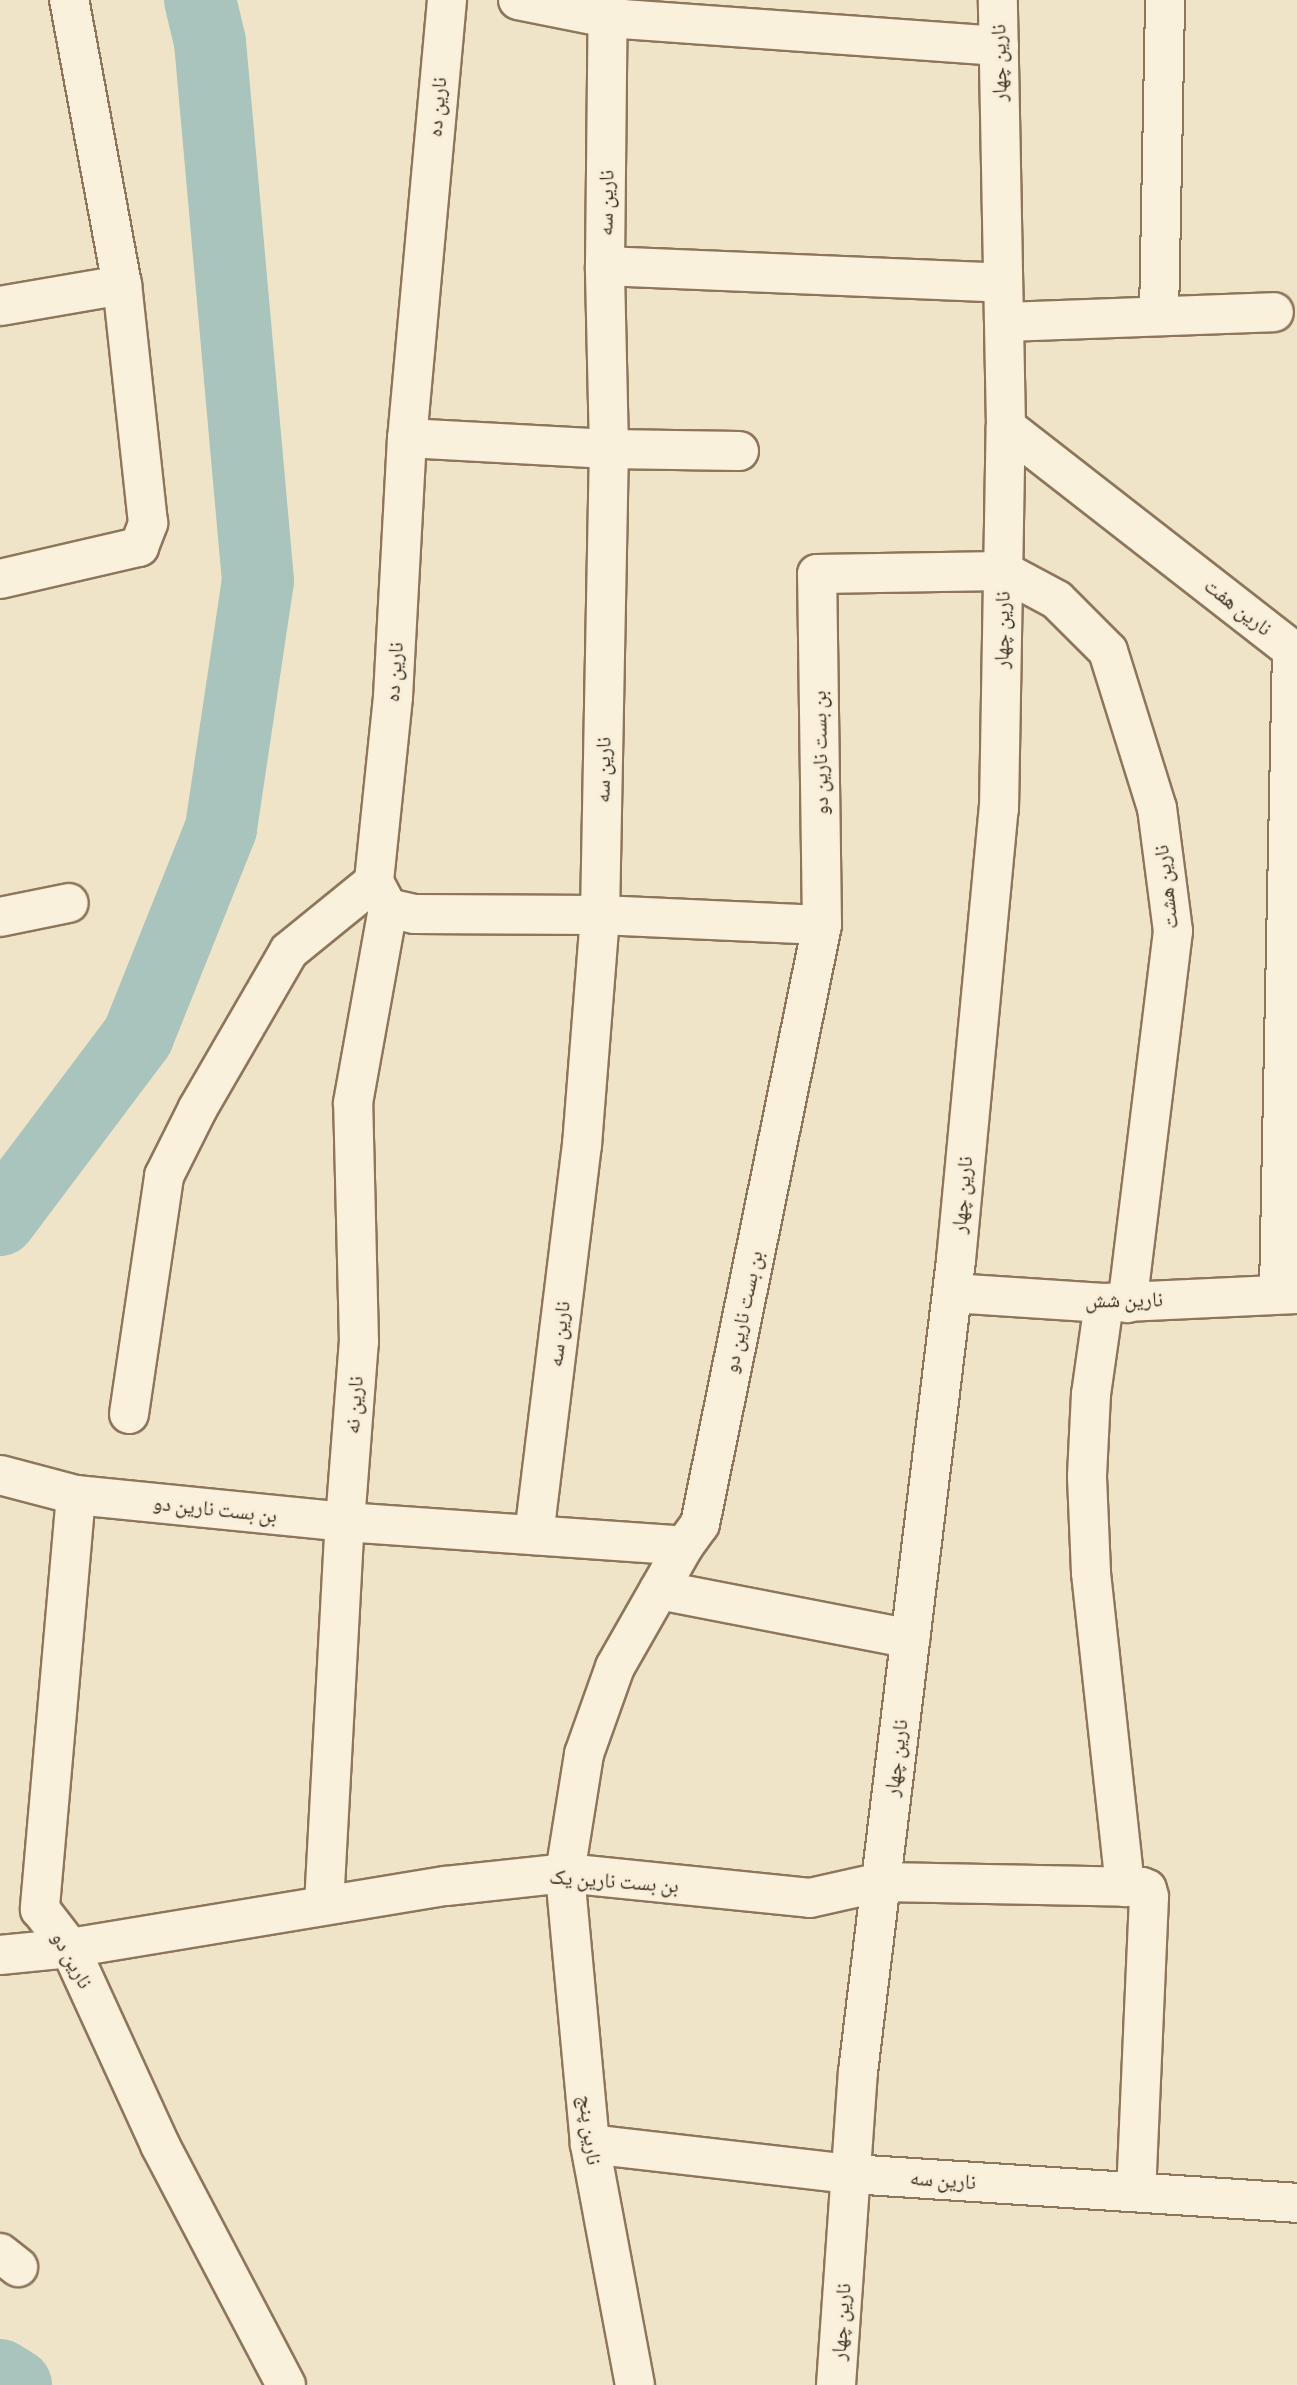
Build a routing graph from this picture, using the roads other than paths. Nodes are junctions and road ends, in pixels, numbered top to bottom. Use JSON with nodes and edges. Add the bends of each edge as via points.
{"nodes":[{"id":1,"x":69,"y":0,"type":"edge"},
{"id":2,"x":447,"y":0,"type":"edge"},
{"id":3,"x":518,"y":0,"type":"edge"},
{"id":4,"x":998,"y":0,"type":"edge"},
{"id":5,"x":1165,"y":0,"type":"edge"},
{"id":6,"x":608,"y":9,"type":"edge"},
{"id":7,"x":999,"y":46,"type":"junction"},
{"id":8,"x":605,"y":266,"type":"junction"},
{"id":9,"x":1003,"y":282,"type":"junction"},
{"id":10,"x":122,"y":285,"type":"junction"},
{"id":11,"x":0,"y":306,"type":"edge"},
{"id":12,"x":1274,"y":312,"type":"dead end"},
{"id":13,"x":1159,"y":316,"type":"junction"},
{"id":14,"x":1004,"y":322,"type":"junction"},
{"id":15,"x":1006,"y":427,"type":"junction"},
{"id":16,"x":407,"y":438,"type":"junction"},
{"id":17,"x":609,"y":449,"type":"junction"},
{"id":18,"x":739,"y":451,"type":"dead end"},
{"id":19,"x":1003,"y":571,"type":"junction"},
{"id":20,"x":0,"y":579,"type":"edge"},
{"id":21,"x":381,"y":895,"type":"junction"},
{"id":22,"x":69,"y":903,"type":"dead end"},
{"id":23,"x":600,"y":915,"type":"junction"},
{"id":24,"x":0,"y":917,"type":"edge"},
{"id":25,"x":822,"y":925,"type":"junction"},
{"id":26,"x":952,"y":1293,"type":"junction"},
{"id":27,"x":1288,"y":1294,"type":"edge"},
{"id":28,"x":1115,"y":1303,"type":"junction"},
{"id":29,"x":129,"y":1414,"type":"dead end"},
{"id":30,"x":0,"y":1475,"type":"edge"},
{"id":31,"x":76,"y":1495,"type":"junction"},
{"id":32,"x":345,"y":1522,"type":"junction"},
{"id":33,"x":534,"y":1535,"type":"junction"},
{"id":34,"x":684,"y":1545,"type":"junction"},
{"id":35,"x":659,"y":1590,"type":"junction"},
{"id":36,"x":910,"y":1639,"type":"junction"},
{"id":37,"x":565,"y":1873,"type":"junction"},
{"id":38,"x":881,"y":1882,"type":"junction"},
{"id":39,"x":1136,"y":1888,"type":"junction"},
{"id":40,"x":324,"y":1905,"type":"junction"},
{"id":41,"x":70,"y":1948,"type":"junction"},
{"id":42,"x":0,"y":1955,"type":"edge"},
{"id":43,"x":590,"y":2144,"type":"junction"},
{"id":44,"x":851,"y":2174,"type":"junction"},
{"id":45,"x":1136,"y":2192,"type":"junction"},
{"id":46,"x":1297,"y":2203,"type":"edge"},
{"id":47,"x":286,"y":2385,"type":"edge"},
{"id":48,"x":635,"y":2385,"type":"edge"},
{"id":49,"x":836,"y":2385,"type":"edge"}],
"edges":[{"from":1,"to":10,"type":"street"},
{"from":2,"to":16,"type":"street","name":"نارین ده"},
{"from":3,"to":6,"type":"street"},
{"from":4,"to":7,"type":"street","name":"نارین چهار"},
{"from":5,"to":13,"type":"street"},
{"from":6,"to":7,"type":"street"},
{"from":6,"to":8,"type":"street","name":"نارین سه"},
{"from":7,"to":9,"type":"street","name":"نارین چهار"},
{"from":8,"to":9,"type":"street"},
{"from":8,"to":17,"type":"street","name":"نارین سه"},
{"from":9,"to":14,"type":"street","name":"نارین چهار"},
{"from":10,"to":11,"type":"street"},
{"from":10,"to":20,"type":"street","via":[[148,523],[139,547]]},
{"from":12,"to":13,"type":"street"},
{"from":13,"to":14,"type":"street"},
{"from":14,"to":15,"type":"street","name":"نارین چهار"},
{"from":15,"to":19,"type":"street","name":"نارین چهار"},
{"from":15,"to":27,"type":"street","name":"نارین هفت","via":[[1292,649]]},
{"from":16,"to":17,"type":"street"},
{"from":16,"to":21,"type":"street","name":"نارین ده"},
{"from":17,"to":18,"type":"street"},
{"from":17,"to":23,"type":"street","name":"نارین سه"},
{"from":19,"to":25,"type":"street","name":"بن بست نارین دو","via":[[817,574]]},
{"from":19,"to":26,"type":"street","name":"نارین چهار","via":[[999,809]]},
{"from":19,"to":28,"type":"street","name":"نارین هشت","via":[[1057,600],[1108,651],[1157,808],[1174,931]]},
{"from":21,"to":23,"type":"street","via":[[414,914]]},
{"from":21,"to":29,"type":"street","via":[[289,951],[164,1176]]},
{"from":21,"to":32,"type":"street","name":"نارین نه","via":[[353,1102],[359,1342]]},
{"from":22,"to":24,"type":"street"},
{"from":23,"to":25,"type":"street"},
{"from":23,"to":33,"type":"street","name":"نارین سه","via":[[582,1145]]},
{"from":25,"to":34,"type":"street","name":"بن بست نارین دو","via":[[700,1524]]},
{"from":26,"to":28,"type":"street","name":"نارین شش"},
{"from":26,"to":36,"type":"street","name":"نارین چهار"},
{"from":27,"to":28,"type":"street","name":"نارین شش"},
{"from":28,"to":39,"type":"street","name":"نارین هشت","via":[[1091,1394],[1087,1477],[1090,1573]]},
{"from":30,"to":31,"type":"street","name":"بن بست نارین دو"},
{"from":31,"to":32,"type":"street","name":"بن بست نارین دو"},
{"from":31,"to":41,"type":"street","name":"نارین دو","via":[[40,1909]]},
{"from":32,"to":33,"type":"street","name":"بن بست نارین دو"},
{"from":32,"to":40,"type":"street","name":"نارین نه"},
{"from":33,"to":34,"type":"street","name":"بن بست نارین دو"},
{"from":34,"to":35,"type":"street","name":"نارین پنج"},
{"from":35,"to":36,"type":"street"},
{"from":35,"to":37,"type":"street","name":"نارین پنج","via":[[615,1667],[584,1754]]},
{"from":36,"to":38,"type":"street","name":"نارین چهار"},
{"from":37,"to":38,"type":"street","name":"بن بست نارین یک","via":[[810,1898]]},
{"from":37,"to":40,"type":"street","name":"بن بست نارین یک"},
{"from":37,"to":43,"type":"street","name":"نارین پنج"},
{"from":38,"to":39,"type":"street","name":"بن بست نارین یک"},
{"from":38,"to":44,"type":"street","name":"نارین چهار"},
{"from":39,"to":45,"type":"street","name":"نارین هشت"},
{"from":40,"to":41,"type":"street","name":"بن بست نارین یک"},
{"from":41,"to":42,"type":"street","name":"بن بست نارین یک"},
{"from":41,"to":47,"type":"street","name":"نارین دو","via":[[160,2145]]},
{"from":43,"to":44,"type":"street","name":"نارین سه"},
{"from":43,"to":48,"type":"street","name":"نارین پنج"},
{"from":44,"to":45,"type":"street","name":"نارین سه"},
{"from":44,"to":49,"type":"street","name":"نارین چهار"},
{"from":45,"to":46,"type":"street","name":"نارین سه"}]}
